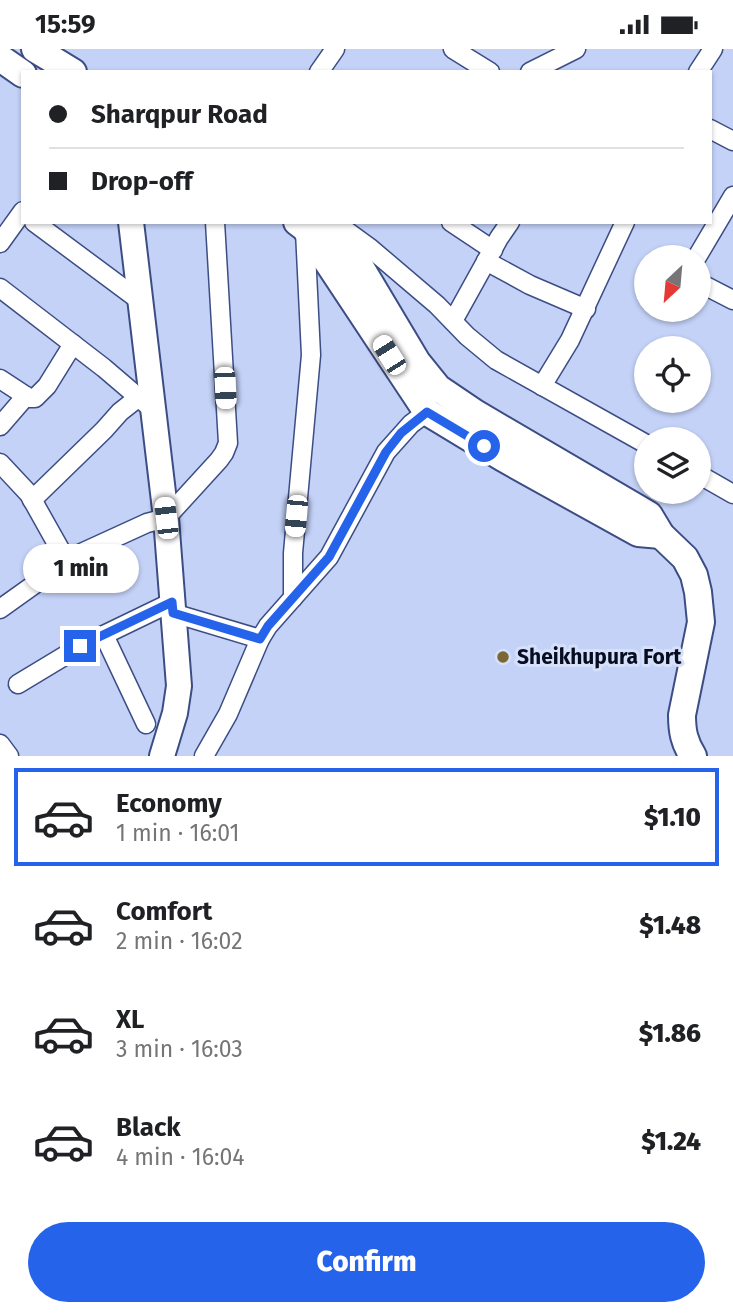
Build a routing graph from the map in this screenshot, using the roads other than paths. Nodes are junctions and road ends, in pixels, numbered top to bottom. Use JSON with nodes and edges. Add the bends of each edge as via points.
{"nodes":[{"id":1,"x":35,"y":49,"type":"edge"},
{"id":2,"x":335,"y":49,"type":"edge"},
{"id":3,"x":453,"y":49,"type":"edge"},
{"id":4,"x":576,"y":49,"type":"edge"},
{"id":5,"x":713,"y":49,"type":"edge"},
{"id":6,"x":0,"y":58,"type":"edge"},
{"id":7,"x":327,"y":69,"type":"edge"},
{"id":8,"x":70,"y":70,"type":"edge"},
{"id":9,"x":487,"y":70,"type":"edge"},
{"id":10,"x":534,"y":70,"type":"edge"},
{"id":11,"x":699,"y":70,"type":"edge"},
{"id":12,"x":21,"y":73,"type":"edge"},
{"id":13,"x":712,"y":130,"type":"edge"},
{"id":14,"x":733,"y":141,"type":"edge"},
{"id":15,"x":732,"y":200,"type":"edge"},
{"id":16,"x":21,"y":219,"type":"edge"},
{"id":17,"x":37,"y":224,"type":"edge"},
{"id":18,"x":131,"y":224,"type":"edge"},
{"id":19,"x":215,"y":224,"type":"edge"},
{"id":20,"x":309,"y":224,"type":"edge"},
{"id":21,"x":337,"y":224,"type":"edge"},
{"id":22,"x":453,"y":224,"type":"edge"},
{"id":23,"x":509,"y":224,"type":"edge"},
{"id":24,"x":624,"y":224,"type":"edge"},
{"id":25,"x":0,"y":243,"type":"edge"},
{"id":26,"x":704,"y":245,"type":"edge"},
{"id":27,"x":489,"y":256,"type":"junction"},
{"id":28,"x":0,"y":288,"type":"edge"},
{"id":29,"x":711,"y":289,"type":"edge"},
{"id":30,"x":139,"y":300,"type":"junction"},
{"id":31,"x":733,"y":300,"type":"edge"},
{"id":32,"x":586,"y":309,"type":"junction"},
{"id":33,"x":453,"y":321,"type":"junction"},
{"id":34,"x":73,"y":344,"type":"junction"},
{"id":35,"x":0,"y":379,"type":"edge"},
{"id":36,"x":542,"y":386,"type":"junction"},
{"id":37,"x":26,"y":396,"type":"junction"},
{"id":38,"x":146,"y":403,"type":"junction"},
{"id":39,"x":427,"y":412,"type":"junction"},
{"id":40,"x":0,"y":426,"type":"edge"},
{"id":41,"x":634,"y":437,"type":"edge"},
{"id":42,"x":0,"y":464,"type":"edge"},
{"id":43,"x":711,"y":481,"type":"edge"},
{"id":44,"x":733,"y":494,"type":"edge"},
{"id":45,"x":32,"y":500,"type":"junction"},
{"id":46,"x":166,"y":518,"type":"junction"},
{"id":47,"x":661,"y":535,"type":"junction"},
{"id":48,"x":42,"y":579,"type":"dead end"},
{"id":49,"x":293,"y":598,"type":"junction"},
{"id":50,"x":172,"y":607,"type":"junction"},
{"id":51,"x":0,"y":610,"type":"edge"},
{"id":52,"x":104,"y":635,"type":"junction"},
{"id":53,"x":260,"y":639,"type":"junction"},
{"id":54,"x":18,"y":684,"type":"dead end"},
{"id":55,"x":146,"y":724,"type":"dead end"},
{"id":56,"x":0,"y":744,"type":"edge"},
{"id":57,"x":9,"y":756,"type":"edge"},
{"id":58,"x":163,"y":756,"type":"edge"},
{"id":59,"x":204,"y":756,"type":"edge"},
{"id":60,"x":693,"y":756,"type":"edge"}],
"edges":[{"from":1,"to":8,"type":"main road"},
{"from":2,"to":7,"type":"street"},
{"from":3,"to":9,"type":"street"},
{"from":4,"to":10,"type":"street"},
{"from":5,"to":11,"type":"street"},
{"from":6,"to":12,"type":"main road"},
{"from":13,"to":14,"type":"street"},
{"from":15,"to":26,"type":"street"},
{"from":16,"to":25,"type":"street"},
{"from":17,"to":30,"type":"street"},
{"from":18,"to":30,"type":"street"},
{"from":19,"to":46,"type":"street","via":[[228,443],[219,460]]},
{"from":20,"to":39,"type":"main road"},
{"from":20,"to":47,"type":"main road","via":[[355,258],[417,362],[438,387],[649,515]]},
{"from":20,"to":49,"type":"street","via":[[311,355]]},
{"from":21,"to":33,"type":"street"},
{"from":22,"to":27,"type":"street"},
{"from":23,"to":27,"type":"street"},
{"from":24,"to":32,"type":"street"},
{"from":27,"to":32,"type":"street","via":[[530,285]]},
{"from":27,"to":33,"type":"street"},
{"from":28,"to":34,"type":"street"},
{"from":29,"to":31,"type":"street"},
{"from":30,"to":38,"type":"street"},
{"from":32,"to":36,"type":"street"},
{"from":33,"to":36,"type":"street","via":[[496,360]]},
{"from":34,"to":37,"type":"street","via":[[40,394],[33,399]]},
{"from":34,"to":38,"type":"street"},
{"from":35,"to":37,"type":"street"},
{"from":36,"to":41,"type":"street"},
{"from":37,"to":40,"type":"street"},
{"from":38,"to":45,"type":"street","via":[[120,412]]},
{"from":38,"to":46,"type":"street"},
{"from":39,"to":47,"type":"main road","via":[[638,533]]},
{"from":39,"to":49,"type":"street","via":[[386,452],[329,557]]},
{"from":42,"to":45,"type":"street"},
{"from":43,"to":44,"type":"street"},
{"from":45,"to":46,"type":"street","via":[[66,560],[152,520]]},
{"from":46,"to":50,"type":"street"},
{"from":47,"to":60,"type":"main road","via":[[685,558],[698,592],[701,622],[682,715],[684,739]]},
{"from":48,"to":51,"type":"street"},
{"from":49,"to":53,"type":"street"},
{"from":50,"to":52,"type":"street"},
{"from":50,"to":53,"type":"street"},
{"from":50,"to":58,"type":"street","via":[[178,686]]},
{"from":52,"to":54,"type":"street"},
{"from":52,"to":55,"type":"street"},
{"from":53,"to":59,"type":"street","via":[[228,714]]},
{"from":56,"to":57,"type":"street"}]}
